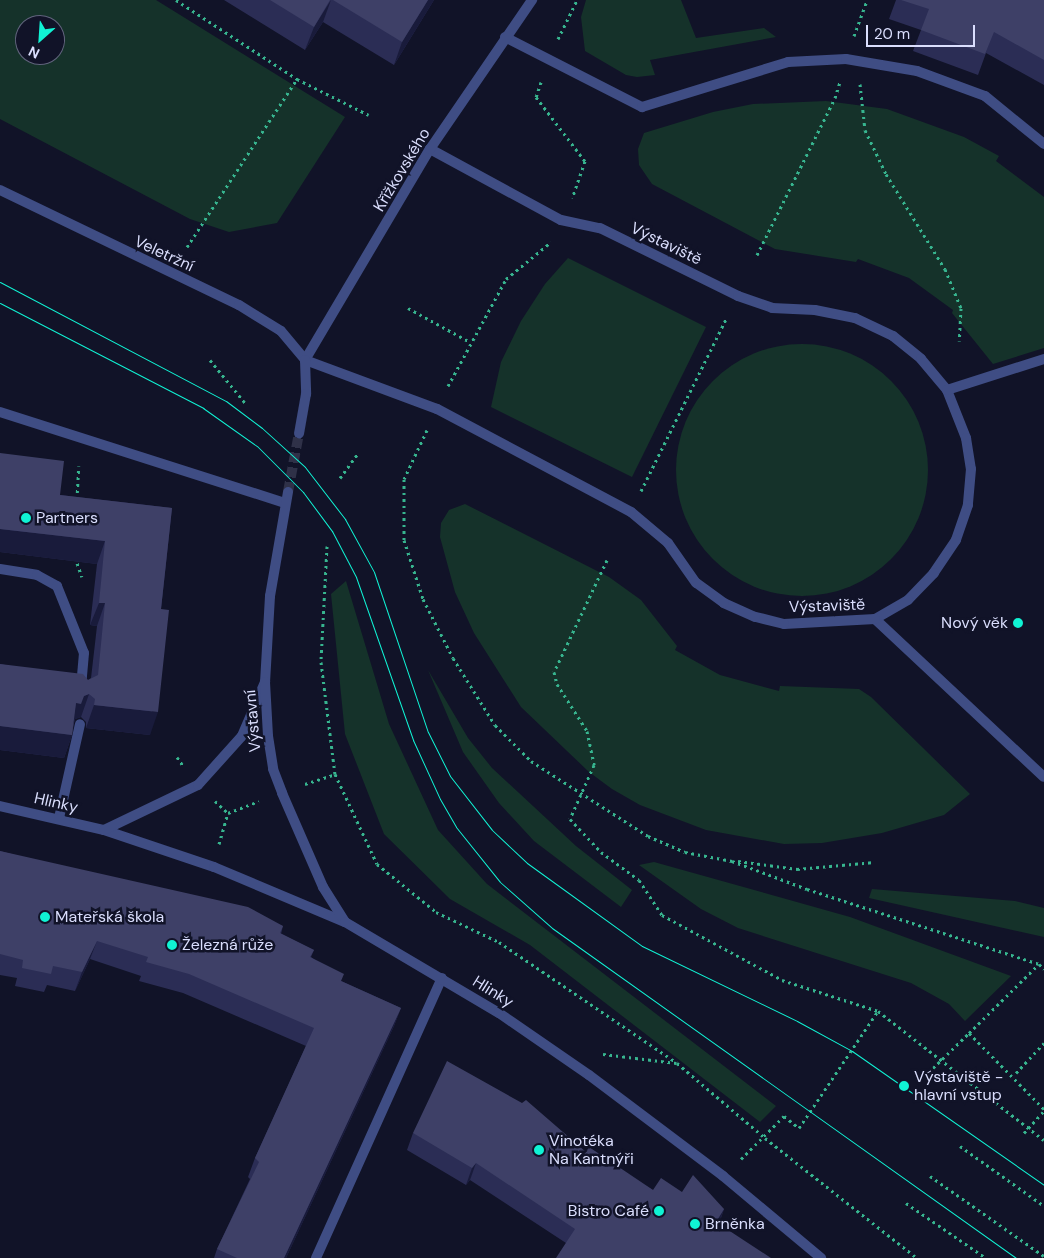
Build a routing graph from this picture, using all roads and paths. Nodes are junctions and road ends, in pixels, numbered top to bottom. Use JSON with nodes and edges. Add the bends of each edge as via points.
{"nodes":[{"id":1,"x":176,"y":0,"type":"edge"},
{"id":2,"x":532,"y":0,"type":"edge"},
{"id":3,"x":867,"y":0,"type":"edge"},
{"id":4,"x":505,"y":37,"type":"junction"},
{"id":5,"x":846,"y":59,"type":"junction"},
{"id":6,"x":297,"y":78,"type":"junction"},
{"id":7,"x":860,"y":102,"type":"dead end"},
{"id":8,"x":369,"y":115,"type":"dead end"},
{"id":9,"x":1044,"y":144,"type":"edge"},
{"id":10,"x":430,"y":149,"type":"junction"},
{"id":11,"x":585,"y":161,"type":"dead end"},
{"id":12,"x":0,"y":190,"type":"edge"},
{"id":13,"x":569,"y":206,"type":"dead end"},
{"id":14,"x":552,"y":242,"type":"dead end"},
{"id":15,"x":187,"y":247,"type":"dead end"},
{"id":16,"x":757,"y":256,"type":"dead end"},
{"id":17,"x":738,"y":296,"type":"junction"},
{"id":18,"x":408,"y":308,"type":"dead end"},
{"id":19,"x":959,"y":341,"type":"dead end"},
{"id":20,"x":470,"y":342,"type":"junction"},
{"id":21,"x":1044,"y":359,"type":"edge"},
{"id":22,"x":210,"y":360,"type":"dead end"},
{"id":23,"x":305,"y":360,"type":"junction"},
{"id":24,"x":448,"y":386,"type":"dead end"},
{"id":25,"x":947,"y":390,"type":"junction"},
{"id":26,"x":246,"y":404,"type":"dead end"},
{"id":27,"x":0,"y":412,"type":"edge"},
{"id":28,"x":432,"y":421,"type":"dead end"},
{"id":29,"x":299,"y":433,"type":"tunnel mouth"},
{"id":30,"x":357,"y":455,"type":"dead end"},
{"id":31,"x":79,"y":466,"type":"dead end"},
{"id":32,"x":340,"y":478,"type":"dead end"},
{"id":33,"x":288,"y":492,"type":"tunnel mouth"},
{"id":34,"x":285,"y":503,"type":"junction"},
{"id":35,"x":76,"y":506,"type":"edge"},
{"id":36,"x":631,"y":512,"type":"junction"},
{"id":37,"x":327,"y":546,"type":"dead end"},
{"id":38,"x":607,"y":560,"type":"dead end"},
{"id":39,"x":0,"y":570,"type":"edge"},
{"id":40,"x":875,"y":619,"type":"junction"},
{"id":41,"x":265,"y":682,"type":"junction"},
{"id":42,"x":81,"y":696,"type":"edge"},
{"id":43,"x":80,"y":724,"type":"edge"},
{"id":44,"x":335,"y":774,"type":"junction"},
{"id":45,"x":1044,"y":777,"type":"edge"},
{"id":46,"x":282,"y":793,"type":"junction"},
{"id":47,"x":583,"y":796,"type":"junction"},
{"id":48,"x":0,"y":806,"type":"edge"},
{"id":49,"x":59,"y":818,"type":"junction"},
{"id":50,"x":104,"y":830,"type":"junction"},
{"id":51,"x":732,"y":861,"type":"junction"},
{"id":52,"x":875,"y":862,"type":"dead end"},
{"id":53,"x":214,"y":867,"type":"junction"},
{"id":54,"x":345,"y":922,"type":"junction"},
{"id":55,"x":1039,"y":964,"type":"junction"},
{"id":56,"x":1044,"y":969,"type":"edge"},
{"id":57,"x":442,"y":978,"type":"junction"},
{"id":58,"x":878,"y":1011,"type":"junction"},
{"id":59,"x":969,"y":1033,"type":"junction"},
{"id":60,"x":1044,"y":1043,"type":"edge"},
{"id":61,"x":598,"y":1054,"type":"dead end"},
{"id":62,"x":942,"y":1060,"type":"junction"},
{"id":63,"x":677,"y":1063,"type":"junction"},
{"id":64,"x":934,"y":1068,"type":"dead end"},
{"id":65,"x":1016,"y":1073,"type":"dead end"},
{"id":66,"x":1044,"y":1110,"type":"edge"},
{"id":67,"x":1029,"y":1128,"type":"junction"},
{"id":68,"x":1024,"y":1133,"type":"dead end"},
{"id":69,"x":764,"y":1138,"type":"junction"},
{"id":70,"x":1044,"y":1140,"type":"edge"},
{"id":71,"x":960,"y":1146,"type":"dead end"},
{"id":72,"x":723,"y":1176,"type":"junction"},
{"id":73,"x":930,"y":1176,"type":"dead end"},
{"id":74,"x":906,"y":1203,"type":"dead end"},
{"id":75,"x":1044,"y":1206,"type":"edge"},
{"id":76,"x":1044,"y":1256,"type":"edge"},
{"id":77,"x":316,"y":1258,"type":"edge"},
{"id":78,"x":821,"y":1258,"type":"edge"},
{"id":79,"x":917,"y":1258,"type":"edge"},
{"id":80,"x":986,"y":1258,"type":"edge"}],
"edges":[{"from":1,"to":6,"type":"path"},
{"from":2,"to":4,"type":"street","name":"Křížkovského"},
{"from":3,"to":5,"type":"path"},
{"from":4,"to":5,"type":"street","via":[[642,108],[788,62]]},
{"from":4,"to":10,"type":"street","name":"Křížkovského"},
{"from":5,"to":9,"type":"street","via":[[917,71],[985,96]]},
{"from":5,"to":16,"type":"path","via":[[835,98]]},
{"from":6,"to":8,"type":"path"},
{"from":6,"to":15,"type":"path"},
{"from":7,"to":19,"type":"path","via":[[865,130],[886,174],[945,269],[961,308]]},
{"from":10,"to":17,"type":"street","name":"Výstaviště","via":[[561,220],[600,228]]},
{"from":10,"to":23,"type":"street","name":"Křížkovského"},
{"from":11,"to":13,"type":"path"},
{"from":12,"to":23,"type":"street","name":"Veletržní","via":[[240,305],[281,331]]},
{"from":14,"to":20,"type":"path","via":[[506,279]]},
{"from":17,"to":25,"type":"street","name":"Výstaviště","via":[[772,308],[815,310],[856,318],[893,336],[921,359]]},
{"from":17,"to":36,"type":"path"},
{"from":18,"to":20,"type":"path"},
{"from":20,"to":24,"type":"path"},
{"from":21,"to":25,"type":"street"},
{"from":22,"to":26,"type":"path"},
{"from":23,"to":29,"type":"street","via":[[306,394]]},
{"from":23,"to":36,"type":"street","name":"Výstaviště","via":[[437,408]]},
{"from":25,"to":40,"type":"street","name":"Výstaviště","via":[[966,438],[971,470],[968,505],[956,540],[934,573],[908,600]]},
{"from":27,"to":34,"type":"street"},
{"from":28,"to":47,"type":"path","via":[[404,479],[404,540],[423,599],[453,658],[494,725],[531,761]]},
{"from":30,"to":32,"type":"path"},
{"from":31,"to":35,"type":"path"},
{"from":33,"to":34,"type":"street","name":"Výstavní"},
{"from":34,"to":41,"type":"street","name":"Výstavní","via":[[270,596]]},
{"from":36,"to":40,"type":"street","name":"Výstaviště","via":[[668,543],[696,583],[724,603],[784,624]]},
{"from":37,"to":44,"type":"path","via":[[321,662]]},
{"from":38,"to":47,"type":"path","via":[[554,672],[557,684],[587,731],[592,748],[594,765]]},
{"from":39,"to":42,"type":"street","via":[[37,575],[57,586],[84,653]]},
{"from":40,"to":45,"type":"street"},
{"from":41,"to":46,"type":"street","name":"Výstavní","via":[[270,752]]},
{"from":41,"to":50,"type":"street","via":[[242,736],[198,785]]},
{"from":43,"to":49,"type":"street"},
{"from":44,"to":46,"type":"path"},
{"from":44,"to":63,"type":"path","via":[[377,864],[436,912],[499,942]]},
{"from":46,"to":53,"type":"path","via":[[228,813]]},
{"from":46,"to":54,"type":"street","name":"Výstavní","via":[[323,887]]},
{"from":47,"to":51,"type":"path","via":[[648,836],[685,852]]},
{"from":47,"to":58,"type":"path","via":[[570,819],[601,852],[639,880],[662,915],[782,980]]},
{"from":48,"to":49,"type":"street","name":"Hlinky"},
{"from":49,"to":50,"type":"street","name":"Hlinky"},
{"from":50,"to":53,"type":"street","name":"Hlinky"},
{"from":51,"to":52,"type":"path","via":[[797,869]]},
{"from":51,"to":55,"type":"path","via":[[807,889]]},
{"from":53,"to":54,"type":"street","name":"Hlinky"},
{"from":54,"to":57,"type":"street","name":"Hlinky"},
{"from":55,"to":56,"type":"path"},
{"from":55,"to":59,"type":"path"},
{"from":57,"to":72,"type":"street","name":"Hlinky","via":[[581,1070]]},
{"from":57,"to":77,"type":"street"},
{"from":58,"to":62,"type":"path"},
{"from":58,"to":69,"type":"path","via":[[799,1128],[784,1116]]},
{"from":59,"to":62,"type":"path"},
{"from":59,"to":66,"type":"path"},
{"from":60,"to":65,"type":"path"},
{"from":61,"to":63,"type":"path"},
{"from":62,"to":64,"type":"path"},
{"from":62,"to":67,"type":"path"},
{"from":63,"to":69,"type":"path"},
{"from":66,"to":67,"type":"path"},
{"from":67,"to":68,"type":"path"},
{"from":67,"to":70,"type":"path"},
{"from":69,"to":72,"type":"path"},
{"from":69,"to":79,"type":"path"},
{"from":71,"to":75,"type":"path"},
{"from":72,"to":78,"type":"street","name":"Hlinky"},
{"from":73,"to":76,"type":"path"},
{"from":74,"to":80,"type":"path"}]}
